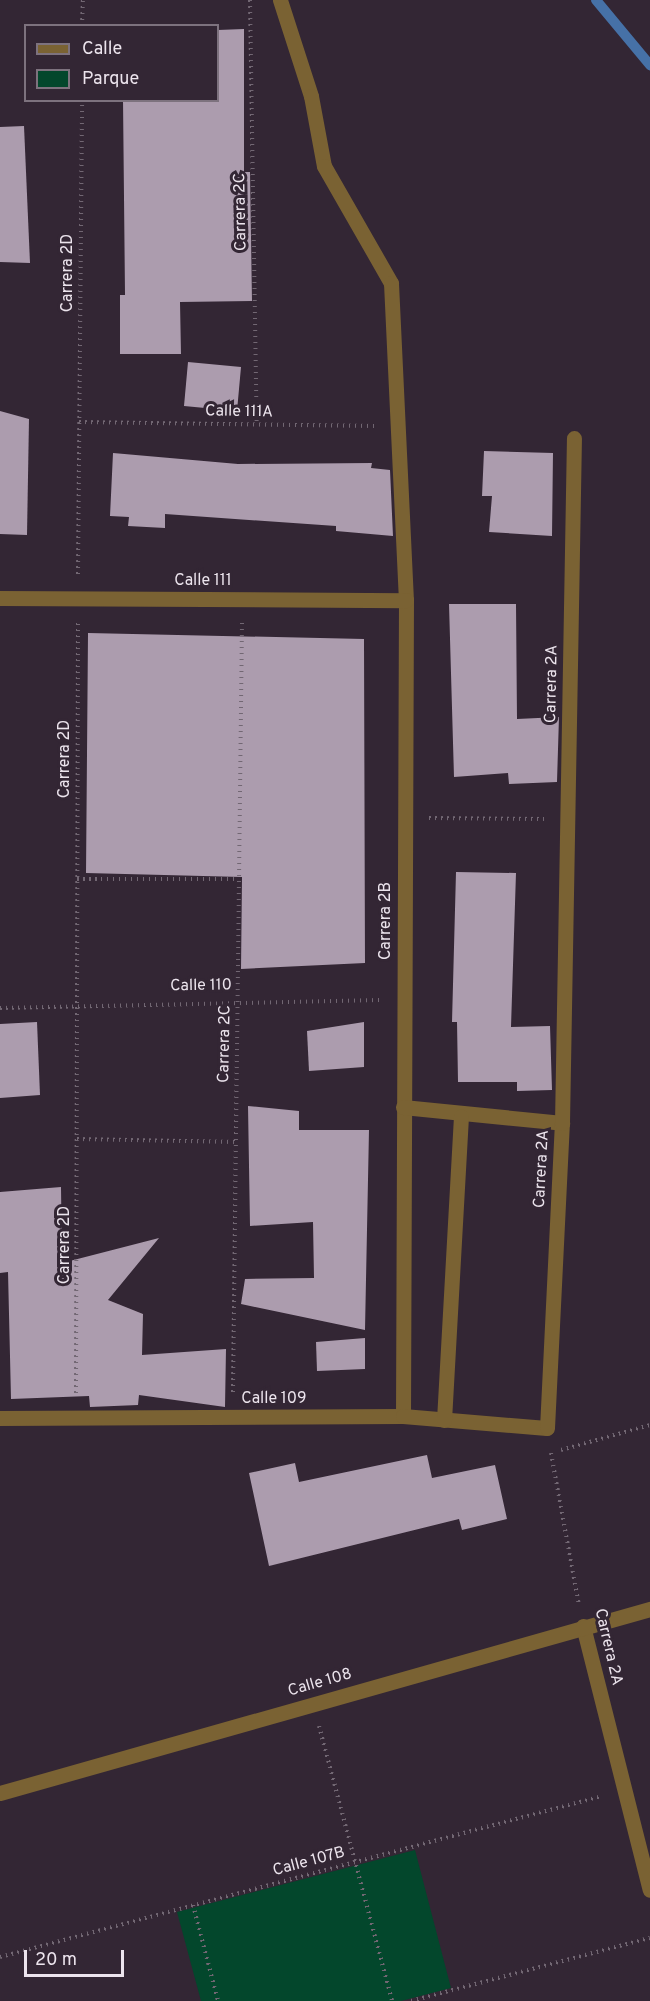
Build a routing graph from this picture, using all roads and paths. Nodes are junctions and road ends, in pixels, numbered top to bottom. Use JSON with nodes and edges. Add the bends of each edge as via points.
{"nodes":[{"id":1,"x":82,"y":0,"type":"edge"},
{"id":2,"x":250,"y":0,"type":"edge"},
{"id":3,"x":280,"y":0,"type":"edge"},
{"id":4,"x":82,"y":24,"type":"edge"},
{"id":5,"x":82,"y":102,"type":"edge"},
{"id":6,"x":79,"y":422,"type":"junction"},
{"id":7,"x":257,"y":424,"type":"junction"},
{"id":8,"x":399,"y":426,"type":"junction"},
{"id":9,"x":574,"y":438,"type":"dead end"},
{"id":10,"x":0,"y":598,"type":"edge"},
{"id":11,"x":78,"y":598,"type":"junction"},
{"id":12,"x":242,"y":599,"type":"junction"},
{"id":13,"x":406,"y":600,"type":"junction"},
{"id":14,"x":404,"y":818,"type":"junction"},
{"id":15,"x":568,"y":819,"type":"junction"},
{"id":16,"x":77,"y":879,"type":"junction"},
{"id":17,"x":239,"y":879,"type":"junction"},
{"id":18,"x":403,"y":1000,"type":"junction"},
{"id":19,"x":237,"y":1004,"type":"junction"},
{"id":20,"x":76,"y":1006,"type":"junction"},
{"id":21,"x":0,"y":1008,"type":"edge"},
{"id":22,"x":403,"y":1107,"type":"junction"},
{"id":23,"x":461,"y":1116,"type":"junction"},
{"id":24,"x":562,"y":1124,"type":"junction"},
{"id":25,"x":77,"y":1139,"type":"junction"},
{"id":26,"x":236,"y":1142,"type":"junction"},
{"id":27,"x":403,"y":1416,"type":"junction"},
{"id":28,"x":233,"y":1417,"type":"junction"},
{"id":29,"x":0,"y":1418,"type":"edge"},
{"id":30,"x":76,"y":1418,"type":"junction"},
{"id":31,"x":444,"y":1420,"type":"junction"},
{"id":32,"x":650,"y":1425,"type":"edge"},
{"id":33,"x":547,"y":1428,"type":"junction"},
{"id":34,"x":551,"y":1453,"type":"junction"},
{"id":35,"x":650,"y":1609,"type":"edge"},
{"id":36,"x":583,"y":1626,"type":"junction"},
{"id":37,"x":313,"y":1703,"type":"junction"},
{"id":38,"x":625,"y":1791,"type":"junction"},
{"id":39,"x":0,"y":1793,"type":"edge"},
{"id":40,"x":355,"y":1862,"type":"junction"},
{"id":41,"x":650,"y":1890,"type":"edge"},
{"id":42,"x":193,"y":1905,"type":"junction"},
{"id":43,"x":650,"y":1938,"type":"edge"},
{"id":44,"x":0,"y":1957,"type":"edge"},
{"id":45,"x":218,"y":2001,"type":"edge"},
{"id":46,"x":392,"y":2001,"type":"edge"},
{"id":47,"x":411,"y":2001,"type":"edge"}],
"edges":[{"from":1,"to":4,"type":"path"},
{"from":2,"to":7,"type":"path","name":"Carrera 2C"},
{"from":3,"to":8,"type":"street","name":"Carrera 2B","via":[[310,96],[324,166],[391,283]]},
{"from":5,"to":6,"type":"path","name":"Carrera 2D"},
{"from":6,"to":7,"type":"path","name":"Calle 111A"},
{"from":6,"to":11,"type":"path","name":"Carrera 2D"},
{"from":7,"to":8,"type":"path","name":"Calle 111A"},
{"from":8,"to":13,"type":"street","name":"Carrera 2B"},
{"from":9,"to":15,"type":"street","name":"Carrera 2A"},
{"from":10,"to":11,"type":"street","name":"Calle 111"},
{"from":11,"to":12,"type":"street","name":"Calle 111"},
{"from":11,"to":16,"type":"path","name":"Carrera 2D"},
{"from":12,"to":13,"type":"street","name":"Calle 111"},
{"from":12,"to":17,"type":"path","name":"Carrera 2C"},
{"from":13,"to":14,"type":"street","name":"Carrera 2B"},
{"from":14,"to":15,"type":"path"},
{"from":14,"to":18,"type":"street","name":"Carrera 2B"},
{"from":15,"to":24,"type":"street","name":"Carrera 2A"},
{"from":16,"to":17,"type":"path"},
{"from":16,"to":20,"type":"path","name":"Carrera 2D"},
{"from":17,"to":19,"type":"path","name":"Carrera 2C"},
{"from":18,"to":19,"type":"path","name":"Calle 110"},
{"from":18,"to":22,"type":"street","name":"Carrera 2B"},
{"from":19,"to":20,"type":"path","name":"Calle 110"},
{"from":19,"to":26,"type":"path","name":"Carrera 2C"},
{"from":20,"to":21,"type":"path","name":"Calle 110"},
{"from":20,"to":25,"type":"path","name":"Carrera 2D"},
{"from":22,"to":23,"type":"street"},
{"from":22,"to":27,"type":"street","name":"Carrera 2B"},
{"from":23,"to":24,"type":"street"},
{"from":23,"to":31,"type":"street"},
{"from":24,"to":33,"type":"street","name":"Carrera 2A"},
{"from":25,"to":26,"type":"path"},
{"from":25,"to":30,"type":"path","name":"Carrera 2D"},
{"from":26,"to":28,"type":"path","name":"Carrera 2C"},
{"from":27,"to":28,"type":"street","name":"Calle 109"},
{"from":27,"to":31,"type":"street","name":"Calle 109"},
{"from":28,"to":30,"type":"street","name":"Calle 109"},
{"from":29,"to":30,"type":"street","name":"Calle 109"},
{"from":31,"to":33,"type":"street","name":"Calle 109"},
{"from":32,"to":34,"type":"path"},
{"from":33,"to":34,"type":"path","name":"Carrera 2A"},
{"from":34,"to":36,"type":"path","name":"Carrera 2A"},
{"from":35,"to":36,"type":"street","name":"Calle 108"},
{"from":36,"to":37,"type":"street","name":"Calle 108"},
{"from":36,"to":38,"type":"street","name":"Carrera 2A"},
{"from":37,"to":39,"type":"street","name":"Calle 108"},
{"from":37,"to":40,"type":"path"},
{"from":38,"to":40,"type":"path","name":"Calle 107B"},
{"from":38,"to":41,"type":"street","name":"Carrera 2A"},
{"from":40,"to":42,"type":"path","name":"Calle 107B"},
{"from":40,"to":46,"type":"path"},
{"from":42,"to":44,"type":"path","name":"Calle 107B"},
{"from":42,"to":45,"type":"path"},
{"from":43,"to":47,"type":"path"}]}
